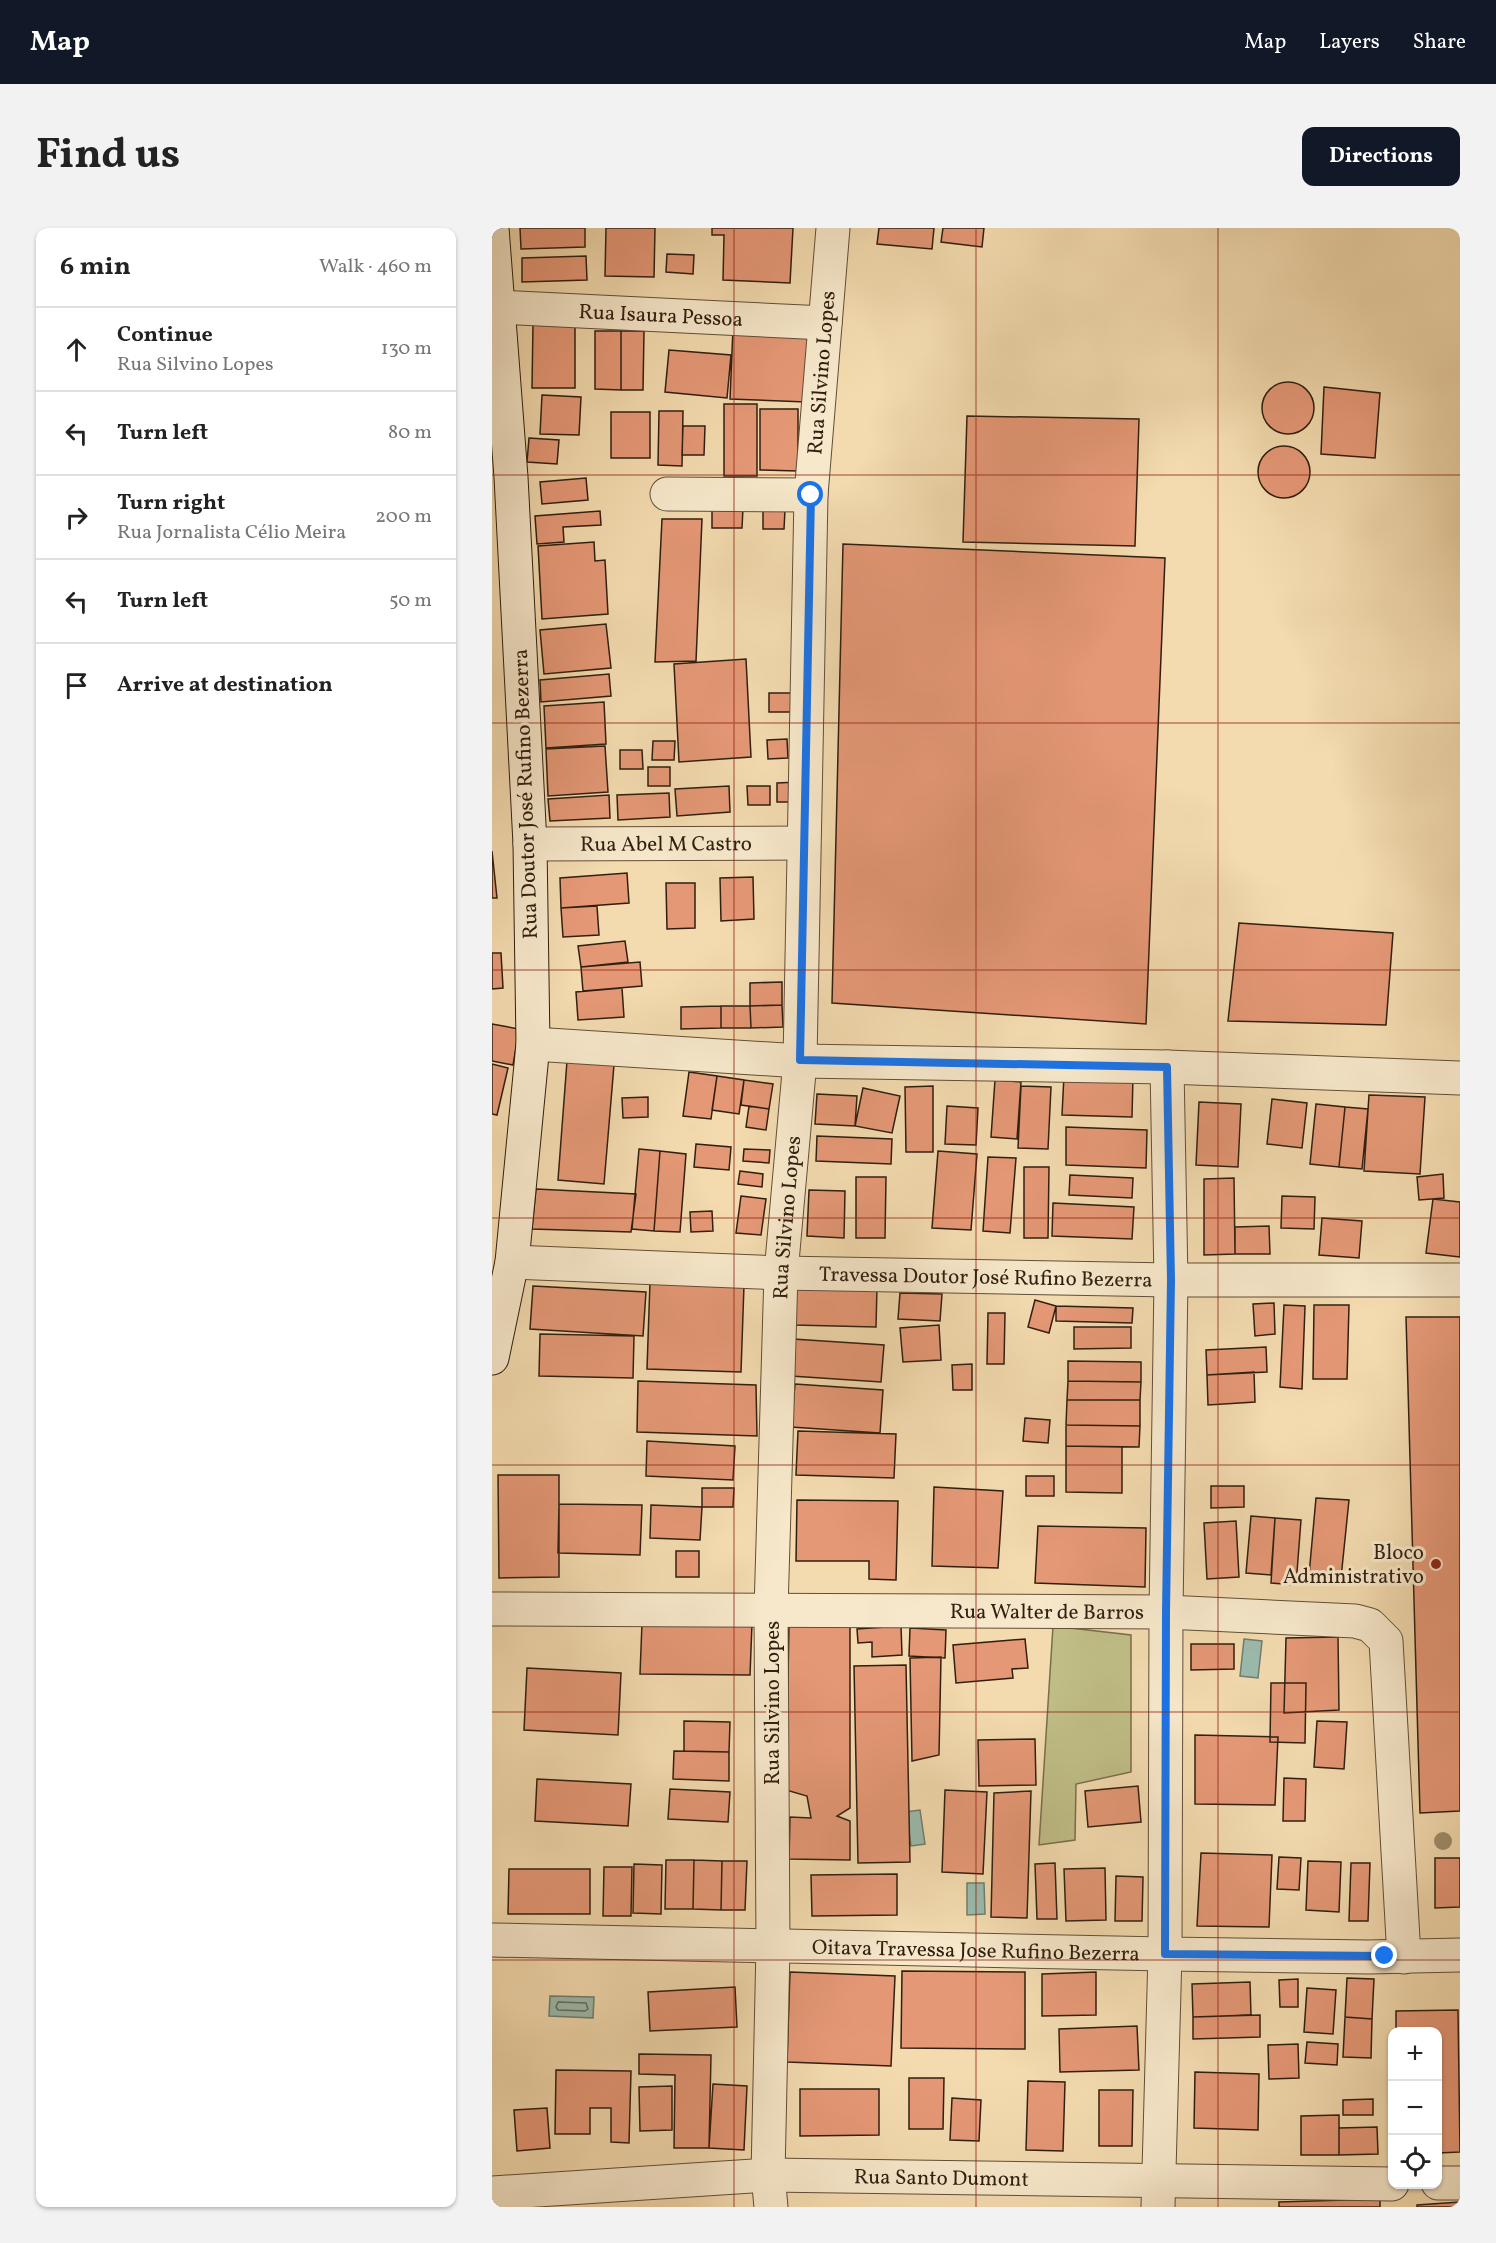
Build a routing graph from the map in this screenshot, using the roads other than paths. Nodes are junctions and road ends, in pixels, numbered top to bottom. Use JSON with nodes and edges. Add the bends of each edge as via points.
{"nodes":[{"id":1,"x":492,"y":228,"type":"edge"},
{"id":2,"x":833,"y":228,"type":"edge"},
{"id":3,"x":497,"y":307,"type":"junction"},
{"id":4,"x":825,"y":323,"type":"junction"},
{"id":5,"x":667,"y":494,"type":"dead end"},
{"id":6,"x":811,"y":495,"type":"junction"},
{"id":7,"x":803,"y":843,"type":"junction"},
{"id":8,"x":530,"y":844,"type":"junction"},
{"id":9,"x":533,"y":1044,"type":"junction"},
{"id":10,"x":800,"y":1060,"type":"junction"},
{"id":11,"x":1167,"y":1067,"type":"junction"},
{"id":12,"x":1460,"y":1078,"type":"edge"},
{"id":13,"x":512,"y":1262,"type":"junction"},
{"id":14,"x":781,"y":1273,"type":"junction"},
{"id":15,"x":1171,"y":1280,"type":"junction"},
{"id":16,"x":1460,"y":1280,"type":"edge"},
{"id":17,"x":492,"y":1358,"type":"edge"},
{"id":18,"x":492,"y":1609,"type":"edge"},
{"id":19,"x":771,"y":1610,"type":"junction"},
{"id":20,"x":1166,"y":1612,"type":"junction"},
{"id":21,"x":492,"y":1940,"type":"edge"},
{"id":22,"x":773,"y":1946,"type":"junction"},
{"id":23,"x":1165,"y":1954,"type":"junction"},
{"id":24,"x":1460,"y":1955,"type":"edge"},
{"id":25,"x":1404,"y":1957,"type":"junction"},
{"id":26,"x":768,"y":2175,"type":"junction"},
{"id":27,"x":1442,"y":2183,"type":"edge"},
{"id":28,"x":1460,"y":2183,"type":"edge"},
{"id":29,"x":1388,"y":2184,"type":"edge"},
{"id":30,"x":1392,"y":2189,"type":"edge"},
{"id":31,"x":492,"y":2193,"type":"edge"},
{"id":32,"x":1157,"y":2193,"type":"edge"},
{"id":33,"x":492,"y":2201,"type":"edge"},
{"id":34,"x":492,"y":2207,"type":"edge"},
{"id":35,"x":771,"y":2207,"type":"edge"},
{"id":36,"x":1392,"y":2207,"type":"edge"}],
"edges":[{"from":1,"to":3,"type":"street","name":"Rua Doutor José Rufino Bezerra"},
{"from":2,"to":4,"type":"street","name":"Rua Silvino Lopes"},
{"from":3,"to":4,"type":"street","name":"Rua Isaura Pessoa"},
{"from":3,"to":8,"type":"street","name":"Rua Doutor José Rufino Bezerra","via":[[511,477]]},
{"from":4,"to":6,"type":"street","name":"Rua Silvino Lopes"},
{"from":5,"to":6,"type":"street"},
{"from":6,"to":7,"type":"street","name":"Rua Silvino Lopes"},
{"from":7,"to":8,"type":"street","name":"Rua Abel M Castro"},
{"from":7,"to":10,"type":"street","name":"Rua Silvino Lopes"},
{"from":8,"to":9,"type":"street","name":"Rua Doutor José Rufino Bezerra"},
{"from":9,"to":10,"type":"street"},
{"from":9,"to":13,"type":"street","name":"Rua Doutor José Rufino Bezerra"},
{"from":10,"to":11,"type":"street"},
{"from":10,"to":14,"type":"street","name":"Rua Silvino Lopes"},
{"from":11,"to":12,"type":"street"},
{"from":11,"to":15,"type":"street"},
{"from":13,"to":14,"type":"street","name":"Travessa Doutor José Rufino Bezerra"},
{"from":13,"to":17,"type":"street","name":"Rua Doutor José Rufino Bezerra"},
{"from":14,"to":15,"type":"street","name":"Travessa Doutor José Rufino Bezerra"},
{"from":14,"to":19,"type":"street","name":"Rua Silvino Lopes"},
{"from":15,"to":16,"type":"street","name":"Travessa Doutor José Rufino Bezerra"},
{"from":15,"to":20,"type":"street"},
{"from":18,"to":19,"type":"street","name":"Rua Walter de Barros"},
{"from":19,"to":20,"type":"street","name":"Rua Walter de Barros"},
{"from":19,"to":22,"type":"street","name":"Rua Silvino Lopes"},
{"from":20,"to":23,"type":"street"},
{"from":20,"to":25,"type":"street","name":"Rua Walter de Barros","via":[[1355,1621],[1370,1625],[1386,1641]]},
{"from":21,"to":22,"type":"street","name":"Oitava Travessa Jose Rufino Bezerra"},
{"from":22,"to":23,"type":"street","name":"Oitava Travessa Jose Rufino Bezerra"},
{"from":22,"to":26,"type":"street","name":"Rua Silvino Lopes"},
{"from":23,"to":25,"type":"street","name":"Oitava Travessa Jose Rufino Bezerra"},
{"from":23,"to":32,"type":"street"},
{"from":24,"to":25,"type":"street","name":"Oitava Travessa Jose Rufino Bezerra"},
{"from":26,"to":31,"type":"street","name":"Rua Santo Dumont"},
{"from":26,"to":32,"type":"street","name":"Rua Santo Dumont"},
{"from":26,"to":35,"type":"street","name":"Rua Silvino Lopes"},
{"from":27,"to":28,"type":"street"},
{"from":29,"to":32,"type":"street","name":"Rua Santo Dumont"},
{"from":30,"to":36,"type":"street"},
{"from":33,"to":34,"type":"street"}]}
